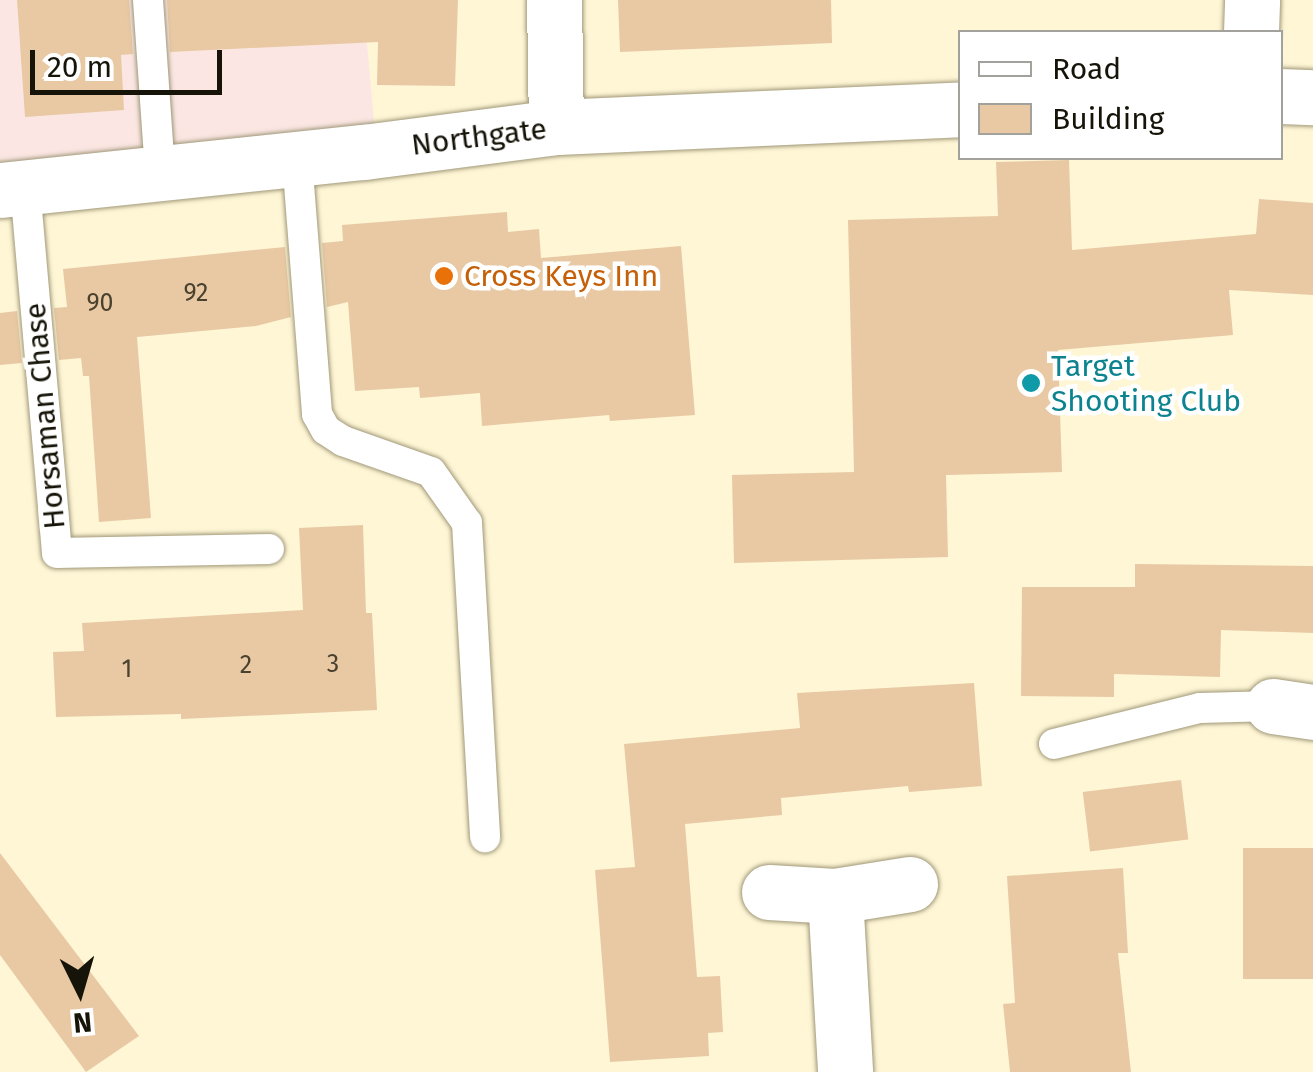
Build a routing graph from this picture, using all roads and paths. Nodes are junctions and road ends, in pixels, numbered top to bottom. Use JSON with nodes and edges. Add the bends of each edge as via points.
{"nodes":[{"id":1,"x":148,"y":0,"type":"edge"},
{"id":2,"x":554,"y":0,"type":"edge"},
{"id":3,"x":1252,"y":0,"type":"edge"},
{"id":4,"x":1251,"y":30,"type":"edge"},
{"id":5,"x":1283,"y":96,"type":"edge"},
{"id":6,"x":1313,"y":97,"type":"edge"},
{"id":7,"x":958,"y":108,"type":"edge"},
{"id":8,"x":556,"y":127,"type":"junction"},
{"id":9,"x":297,"y":159,"type":"junction"},
{"id":10,"x":160,"y":173,"type":"junction"},
{"id":11,"x":13,"y":189,"type":"edge"},
{"id":12,"x":269,"y":549,"type":"dead end"},
{"id":13,"x":1293,"y":709,"type":"edge"},
{"id":14,"x":1054,"y":744,"type":"dead end"},
{"id":15,"x":485,"y":838,"type":"dead end"},
{"id":16,"x":910,"y":884,"type":"dead end"},
{"id":17,"x":770,"y":892,"type":"dead end"},
{"id":18,"x":834,"y":896,"type":"junction"},
{"id":19,"x":845,"y":1072,"type":"edge"}],
"edges":[{"from":1,"to":10,"type":"lane"},
{"from":2,"to":8,"type":"street"},
{"from":3,"to":4,"type":"street"},
{"from":5,"to":6,"type":"street"},
{"from":7,"to":8,"type":"street","name":"Northgate"},
{"from":8,"to":9,"type":"street","name":"Northgate"},
{"from":9,"to":10,"type":"street","name":"Northgate"},
{"from":9,"to":15,"type":"lane","via":[[317,414],[343,442],[431,472],[467,523]]},
{"from":10,"to":11,"type":"street","name":"Northgate"},
{"from":11,"to":12,"type":"lane","name":"Horsaman Chase","via":[[57,553]]},
{"from":13,"to":14,"type":"lane","via":[[1187,710]]},
{"from":16,"to":18,"type":"street"},
{"from":17,"to":18,"type":"street"},
{"from":18,"to":19,"type":"street"}]}
